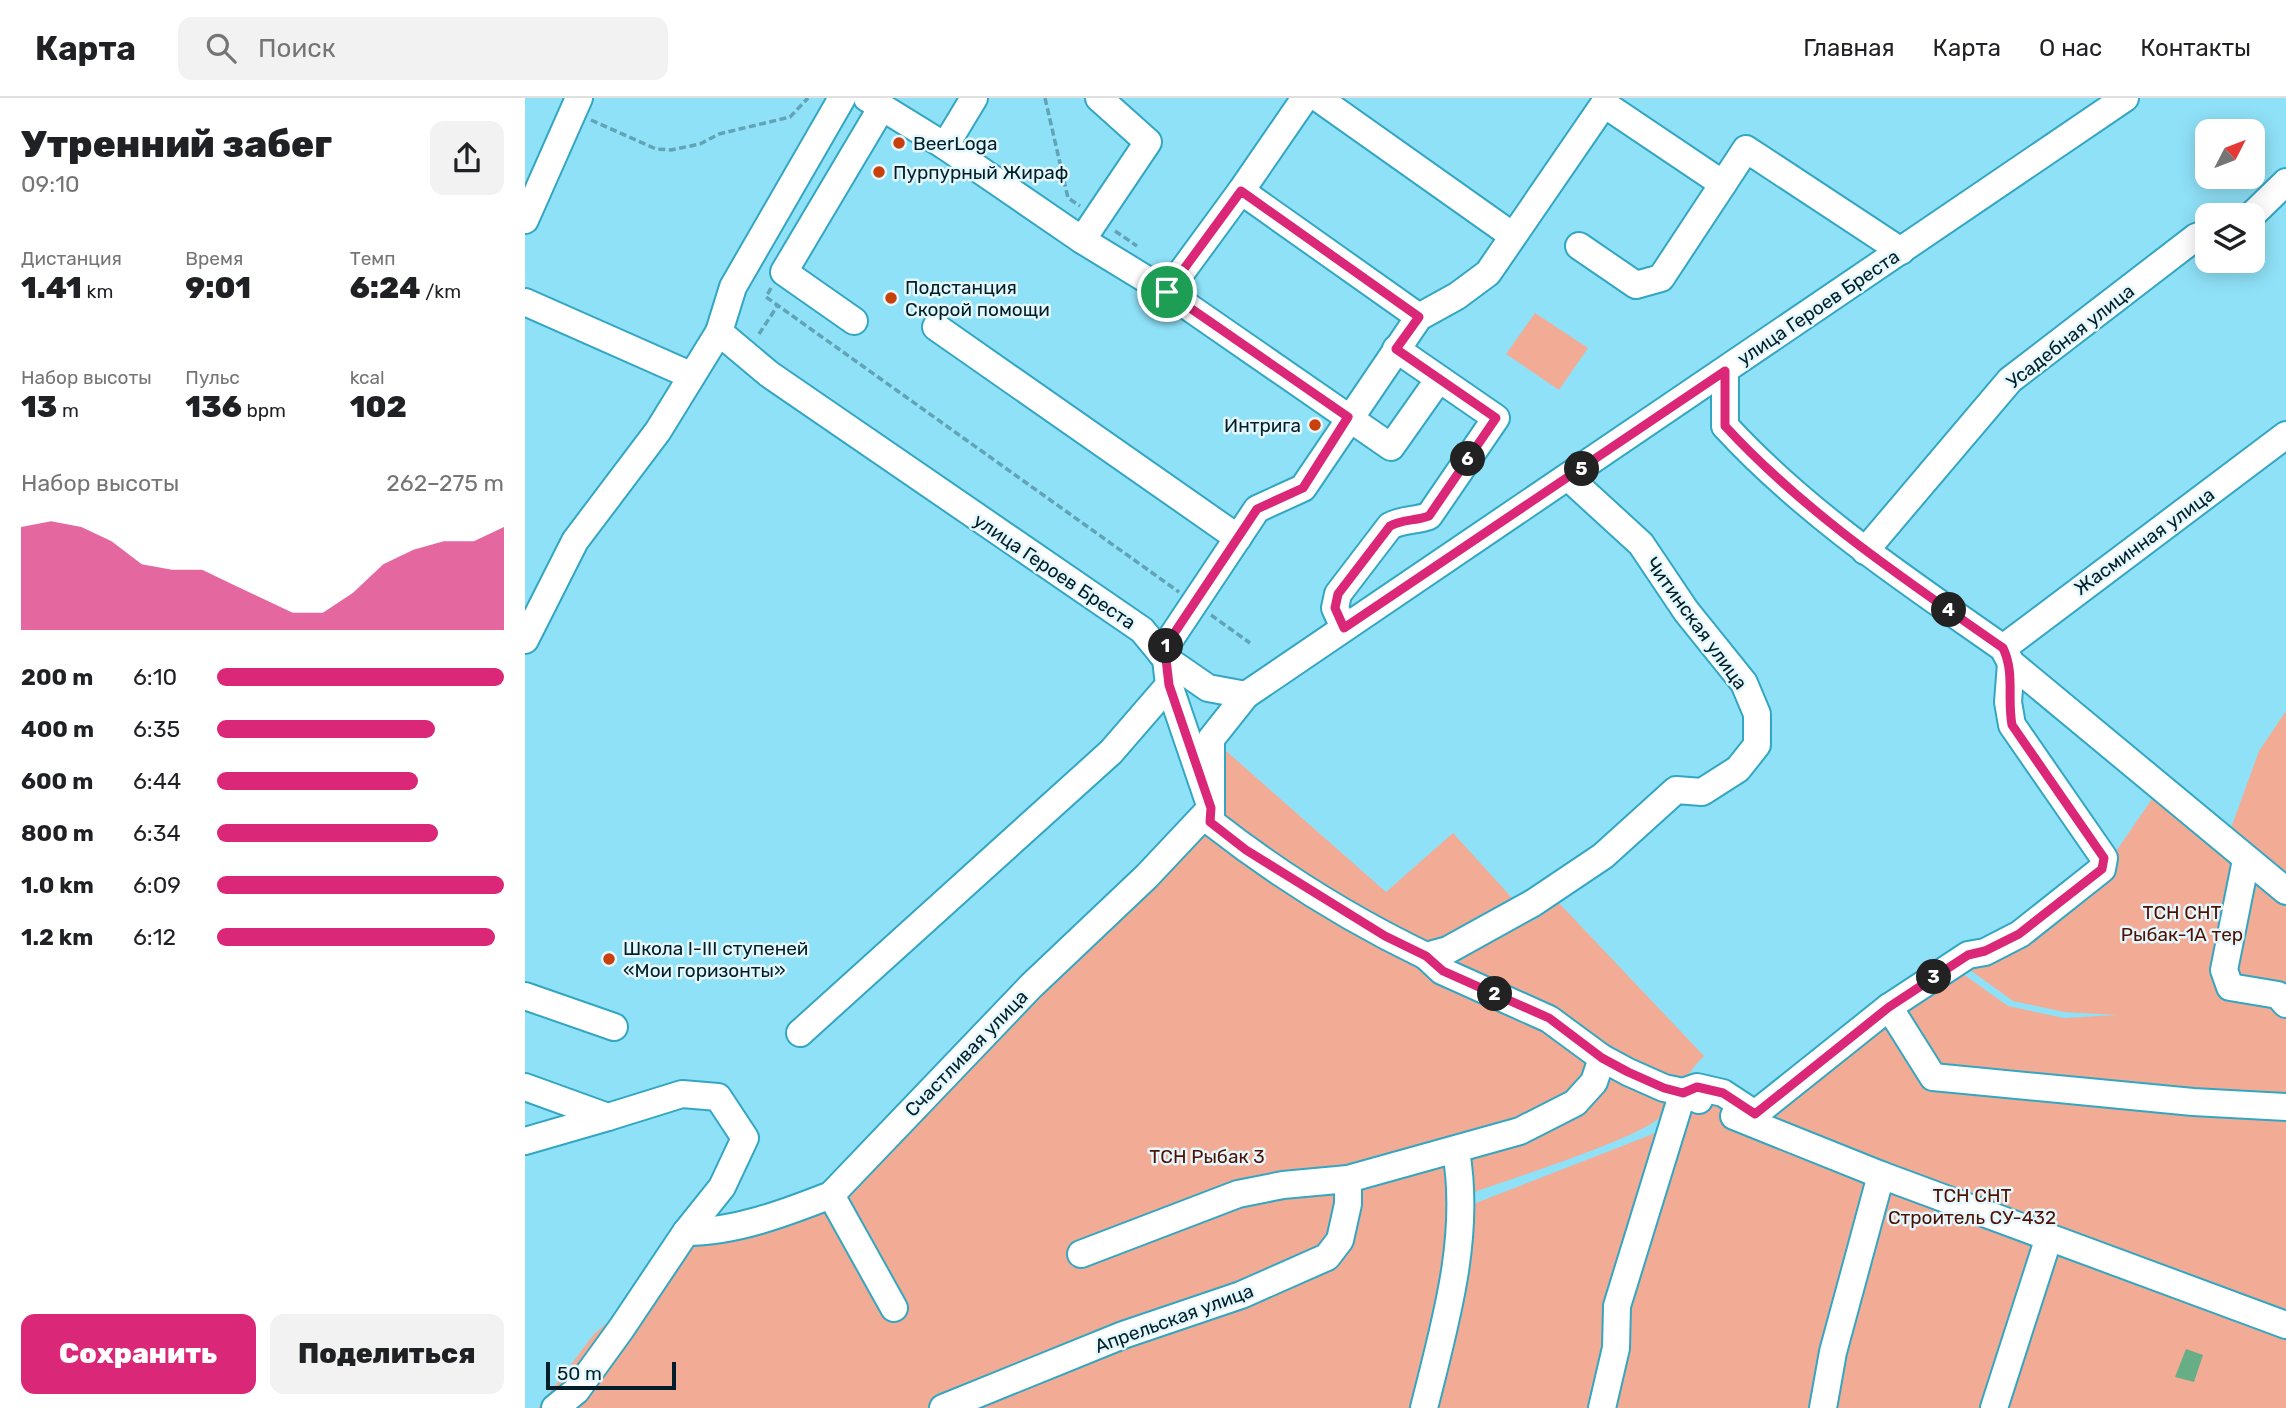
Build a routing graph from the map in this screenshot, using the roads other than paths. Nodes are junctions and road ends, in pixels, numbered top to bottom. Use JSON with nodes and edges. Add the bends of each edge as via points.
{"nodes":[{"id":1,"x":842,"y":98,"type":"edge"},
{"id":2,"x":974,"y":98,"type":"edge"},
{"id":3,"x":1099,"y":98,"type":"edge"},
{"id":4,"x":1305,"y":98,"type":"edge"},
{"id":5,"x":1318,"y":98,"type":"edge"},
{"id":6,"x":2125,"y":98,"type":"edge"},
{"id":7,"x":874,"y":103,"type":"edge"},
{"id":8,"x":576,"y":105,"type":"edge"},
{"id":9,"x":944,"y":146,"type":"junction"},
{"id":10,"x":2286,"y":182,"type":"edge"},
{"id":11,"x":1723,"y":184,"type":"junction"},
{"id":12,"x":1241,"y":191,"type":"junction"},
{"id":13,"x":2264,"y":203,"type":"edge"},
{"id":14,"x":525,"y":220,"type":"edge"},
{"id":15,"x":1090,"y":229,"type":"junction"},
{"id":16,"x":1513,"y":236,"type":"junction"},
{"id":17,"x":2195,"y":238,"type":"edge"},
{"id":18,"x":1579,"y":246,"type":"dead end"},
{"id":19,"x":1901,"y":251,"type":"junction"},
{"id":20,"x":1167,"y":292,"type":"junction"},
{"id":21,"x":525,"y":302,"type":"edge"},
{"id":22,"x":1419,"y":317,"type":"junction"},
{"id":23,"x":854,"y":321,"type":"dead end"},
{"id":24,"x":936,"y":327,"type":"dead end"},
{"id":25,"x":719,"y":332,"type":"junction"},
{"id":26,"x":1396,"y":349,"type":"junction"},
{"id":27,"x":1725,"y":371,"type":"junction"},
{"id":28,"x":690,"y":375,"type":"junction"},
{"id":29,"x":1439,"y":379,"type":"junction"},
{"id":30,"x":1348,"y":417,"type":"junction"},
{"id":31,"x":2286,"y":435,"type":"edge"},
{"id":32,"x":1569,"y":478,"type":"junction"},
{"id":33,"x":1238,"y":538,"type":"junction"},
{"id":34,"x":1865,"y":551,"type":"junction"},
{"id":35,"x":1344,"y":628,"type":"junction"},
{"id":36,"x":525,"y":640,"type":"edge"},
{"id":37,"x":2007,"y":656,"type":"junction"},
{"id":38,"x":1165,"y":665,"type":"junction"},
{"id":39,"x":1246,"y":695,"type":"junction"},
{"id":40,"x":1211,"y":808,"type":"junction"},
{"id":41,"x":2246,"y":860,"type":"junction"},
{"id":42,"x":2283,"y":887,"type":"edge"},
{"id":43,"x":1426,"y":956,"type":"junction"},
{"id":44,"x":525,"y":996,"type":"edge"},
{"id":45,"x":2286,"y":1004,"type":"edge"},
{"id":46,"x":1889,"y":1007,"type":"junction"},
{"id":47,"x":614,"y":1027,"type":"dead end"},
{"id":48,"x":800,"y":1033,"type":"dead end"},
{"id":49,"x":1602,"y":1058,"type":"junction"},
{"id":50,"x":525,"y":1087,"type":"edge"},
{"id":51,"x":1683,"y":1093,"type":"junction"},
{"id":52,"x":2286,"y":1107,"type":"edge"},
{"id":53,"x":608,"y":1117,"type":"junction"},
{"id":54,"x":525,"y":1141,"type":"edge"},
{"id":55,"x":1456,"y":1151,"type":"junction"},
{"id":56,"x":1881,"y":1175,"type":"junction"},
{"id":57,"x":1348,"y":1179,"type":"junction"},
{"id":58,"x":831,"y":1195,"type":"junction"},
{"id":59,"x":686,"y":1232,"type":"junction"},
{"id":60,"x":2049,"y":1237,"type":"junction"},
{"id":61,"x":1081,"y":1254,"type":"dead end"},
{"id":62,"x":894,"y":1307,"type":"dead end"},
{"id":63,"x":2286,"y":1325,"type":"edge"},
{"id":64,"x":555,"y":1408,"type":"edge"},
{"id":65,"x":943,"y":1408,"type":"edge"},
{"id":66,"x":1424,"y":1408,"type":"edge"},
{"id":67,"x":1602,"y":1408,"type":"edge"},
{"id":68,"x":1823,"y":1408,"type":"edge"},
{"id":69,"x":1994,"y":1408,"type":"edge"}],
"edges":[{"from":1,"to":25,"type":"street","via":[[733,287]]},
{"from":2,"to":9,"type":"street"},
{"from":3,"to":15,"type":"street","via":[[1148,142]]},
{"from":4,"to":12,"type":"street"},
{"from":5,"to":16,"type":"street"},
{"from":6,"to":19,"type":"street","name":"улица Героев Бреста"},
{"from":7,"to":9,"type":"street"},
{"from":7,"to":23,"type":"street","via":[[784,272]]},
{"from":8,"to":14,"type":"street"},
{"from":9,"to":15,"type":"street"},
{"from":10,"to":13,"type":"street"},
{"from":11,"to":16,"type":"street","via":[[1604,104]]},
{"from":11,"to":18,"type":"street","via":[[1661,278],[1636,285]]},
{"from":11,"to":19,"type":"street","via":[[1746,149]]},
{"from":12,"to":20,"type":"street"},
{"from":12,"to":22,"type":"street"},
{"from":15,"to":20,"type":"street"},
{"from":16,"to":22,"type":"street","via":[[1488,272]]},
{"from":17,"to":34,"type":"street","name":"Усадебная улица","via":[[2010,380]]},
{"from":19,"to":27,"type":"street","name":"улица Героев Бреста"},
{"from":20,"to":30,"type":"street"},
{"from":21,"to":28,"type":"street"},
{"from":22,"to":26,"type":"street"},
{"from":24,"to":33,"type":"street"},
{"from":25,"to":28,"type":"street"},
{"from":25,"to":38,"type":"street","name":"улица Героев Бреста","via":[[769,374],[1142,630]]},
{"from":26,"to":29,"type":"street"},
{"from":26,"to":30,"type":"street"},
{"from":27,"to":32,"type":"street","name":"улица Героев Бреста"},
{"from":27,"to":34,"type":"street","via":[[1725,426],[1766,470]]},
{"from":28,"to":36,"type":"street","via":[[657,431],[575,541]]},
{"from":29,"to":30,"type":"street","via":[[1391,446]]},
{"from":29,"to":35,"type":"street","via":[[1496,418],[1429,516],[1390,526],[1338,594],[1335,608]]},
{"from":30,"to":33,"type":"street","via":[[1303,488],[1257,509]]},
{"from":31,"to":37,"type":"street","name":"Жасминная улица"},
{"from":32,"to":35,"type":"street","name":"улица Героев Бреста"},
{"from":32,"to":43,"type":"street","name":"Читинская улица","via":[[1641,544],[1686,611],[1744,683],[1757,714],[1757,745],[1738,769],[1702,792],[1677,790],[1603,856],[1533,903],[1448,950]]},
{"from":33,"to":38,"type":"street","via":[[1196,604]]},
{"from":34,"to":37,"type":"street"},
{"from":35,"to":39,"type":"street","name":"улица Героев Бреста"},
{"from":37,"to":41,"type":"street"},
{"from":37,"to":46,"type":"street","via":[[2012,725],[2104,858],[2102,869],[2019,934],[1968,955]]},
{"from":38,"to":39,"type":"street","name":"улица Героев Бреста","via":[[1208,688]]},
{"from":38,"to":40,"type":"street"},
{"from":38,"to":48,"type":"street","via":[[1111,752]]},
{"from":39,"to":40,"type":"street","via":[[1211,739]]},
{"from":40,"to":43,"type":"street","via":[[1210,822],[1246,850],[1385,936]]},
{"from":40,"to":58,"type":"street","name":"Счастливая улица","via":[[1031,986]]},
{"from":41,"to":42,"type":"street"},
{"from":41,"to":45,"type":"street","via":[[2224,970],[2230,987],[2278,996]]},
{"from":43,"to":49,"type":"street","via":[[1443,971],[1549,1018]]},
{"from":44,"to":47,"type":"street"},
{"from":46,"to":51,"type":"street","via":[[1755,1114],[1723,1093],[1697,1087]]},
{"from":46,"to":52,"type":"street","via":[[1933,1077]]},
{"from":49,"to":51,"type":"street"},
{"from":49,"to":55,"type":"street","via":[[1594,1082],[1574,1103],[1520,1131]]},
{"from":50,"to":53,"type":"street"},
{"from":51,"to":56,"type":"street"},
{"from":51,"to":67,"type":"street","via":[[1617,1306],[1616,1348]]},
{"from":53,"to":54,"type":"street"},
{"from":53,"to":59,"type":"street","via":[[682,1094],[717,1097],[745,1138],[722,1186]]},
{"from":55,"to":57,"type":"street"},
{"from":55,"to":66,"type":"street","via":[[1462,1222]]},
{"from":56,"to":60,"type":"street"},
{"from":56,"to":68,"type":"street","via":[[1833,1352]]},
{"from":57,"to":61,"type":"street","via":[[1238,1194]]},
{"from":57,"to":65,"type":"street","name":"Апрельская улица","via":[[1340,1240],[1328,1257],[1241,1295],[1123,1335]]},
{"from":58,"to":59,"type":"street","name":"Счастливая улица","via":[[712,1232]]},
{"from":58,"to":62,"type":"street"},
{"from":59,"to":64,"type":"street","via":[[576,1391]]},
{"from":60,"to":63,"type":"street"},
{"from":60,"to":69,"type":"street"}]}
